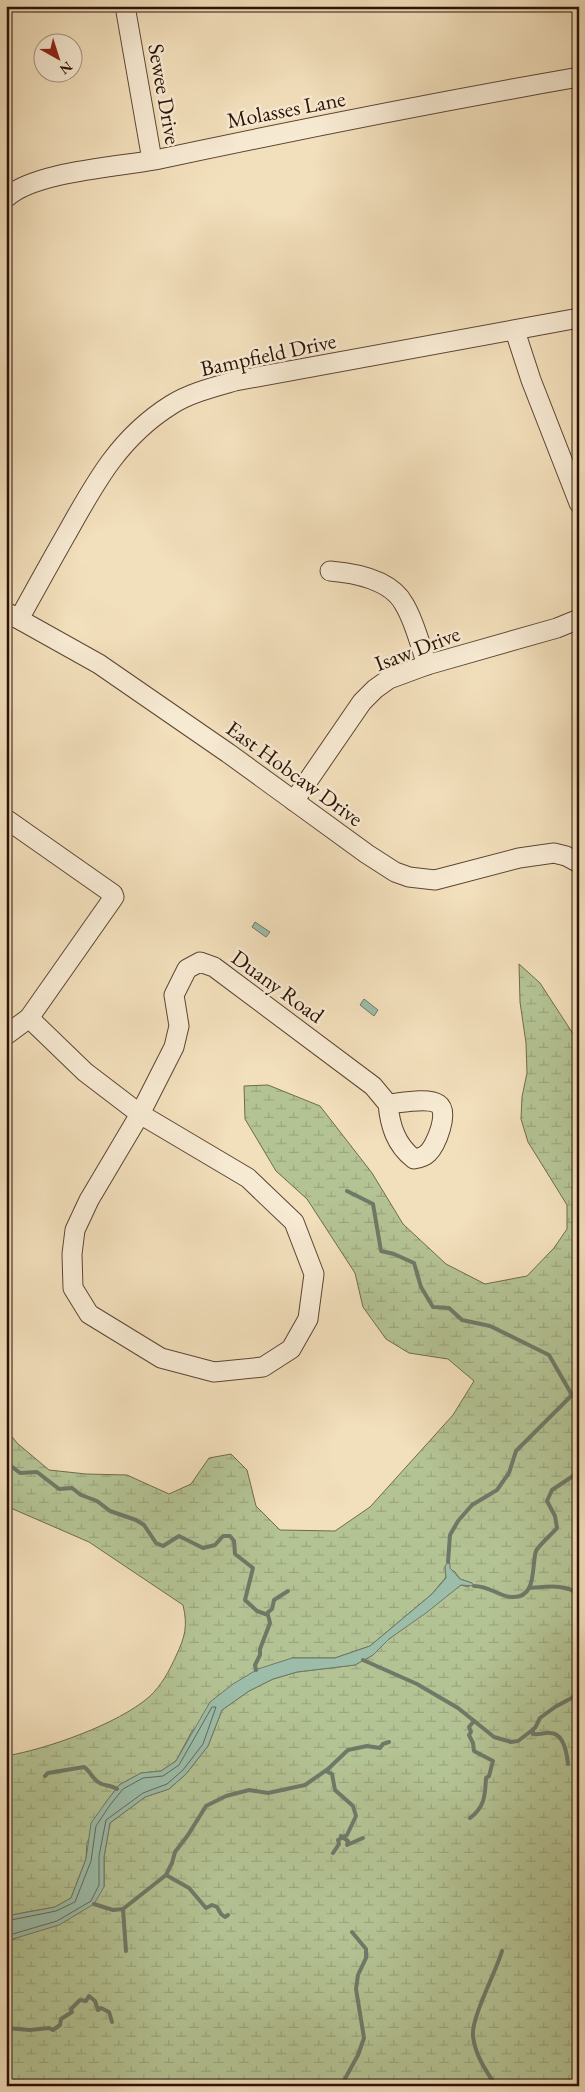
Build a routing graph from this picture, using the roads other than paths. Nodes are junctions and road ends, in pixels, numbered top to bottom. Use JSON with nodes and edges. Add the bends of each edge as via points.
{"nodes":[{"id":1,"x":125,"y":6,"type":"edge"},
{"id":2,"x":579,"y":78,"type":"edge"},
{"id":3,"x":152,"y":160,"type":"junction"},
{"id":4,"x":6,"y":198,"type":"edge"},
{"id":5,"x":579,"y":318,"type":"edge"},
{"id":6,"x":516,"y":330,"type":"junction"},
{"id":7,"x":579,"y":503,"type":"edge"},
{"id":8,"x":330,"y":571,"type":"dead end"},
{"id":9,"x":13,"y":615,"type":"edge"},
{"id":10,"x":579,"y":619,"type":"edge"},
{"id":11,"x":427,"y":665,"type":"junction"},
{"id":12,"x":294,"y":800,"type":"junction"},
{"id":13,"x":6,"y":819,"type":"edge"},
{"id":14,"x":579,"y":863,"type":"edge"},
{"id":15,"x":29,"y":1018,"type":"junction"},
{"id":16,"x":6,"y":1034,"type":"edge"},
{"id":17,"x":388,"y":1104,"type":"dead end"},
{"id":18,"x":140,"y":1114,"type":"junction"}],
"edges":[{"from":1,"to":3,"type":"street","name":"Sewee Drive"},
{"from":2,"to":3,"type":"street","name":"Molasses Lane"},
{"from":3,"to":4,"type":"street","name":"Molasses Lane","via":[[58,176],[28,184]]},
{"from":5,"to":6,"type":"street","name":"Bampfield Drive"},
{"from":6,"to":7,"type":"street","via":[[531,380]]},
{"from":6,"to":9,"type":"street","name":"Bampfield Drive","via":[[235,381],[172,404],[140,428],[112,457]]},
{"from":8,"to":11,"type":"street","via":[[355,573],[374,579],[398,596],[405,604]]},
{"from":9,"to":12,"type":"street","name":"East Hobcaw Drive","via":[[99,664]]},
{"from":10,"to":11,"type":"street","name":"Isaw Drive","via":[[558,628]]},
{"from":11,"to":12,"type":"street","name":"Isaw Drive","via":[[389,679],[375,688]]},
{"from":12,"to":14,"type":"street","name":"East Hobcaw Drive","via":[[367,854],[409,877],[435,880],[519,858],[554,853]]},
{"from":13,"to":15,"type":"street","via":[[114,894],[112,902]]},
{"from":15,"to":16,"type":"street"},
{"from":15,"to":18,"type":"street","via":[[85,1072]]},
{"from":17,"to":18,"type":"street","name":"Duany Road","via":[[373,1086],[214,967],[200,962],[187,969],[174,995],[179,1026],[174,1048]]},
{"from":18,"to":18,"type":"street","via":[[75,1230],[73,1288],[89,1314],[161,1358],[214,1372],[263,1367],[291,1349],[308,1319],[314,1274],[294,1222],[248,1178]]}]}
